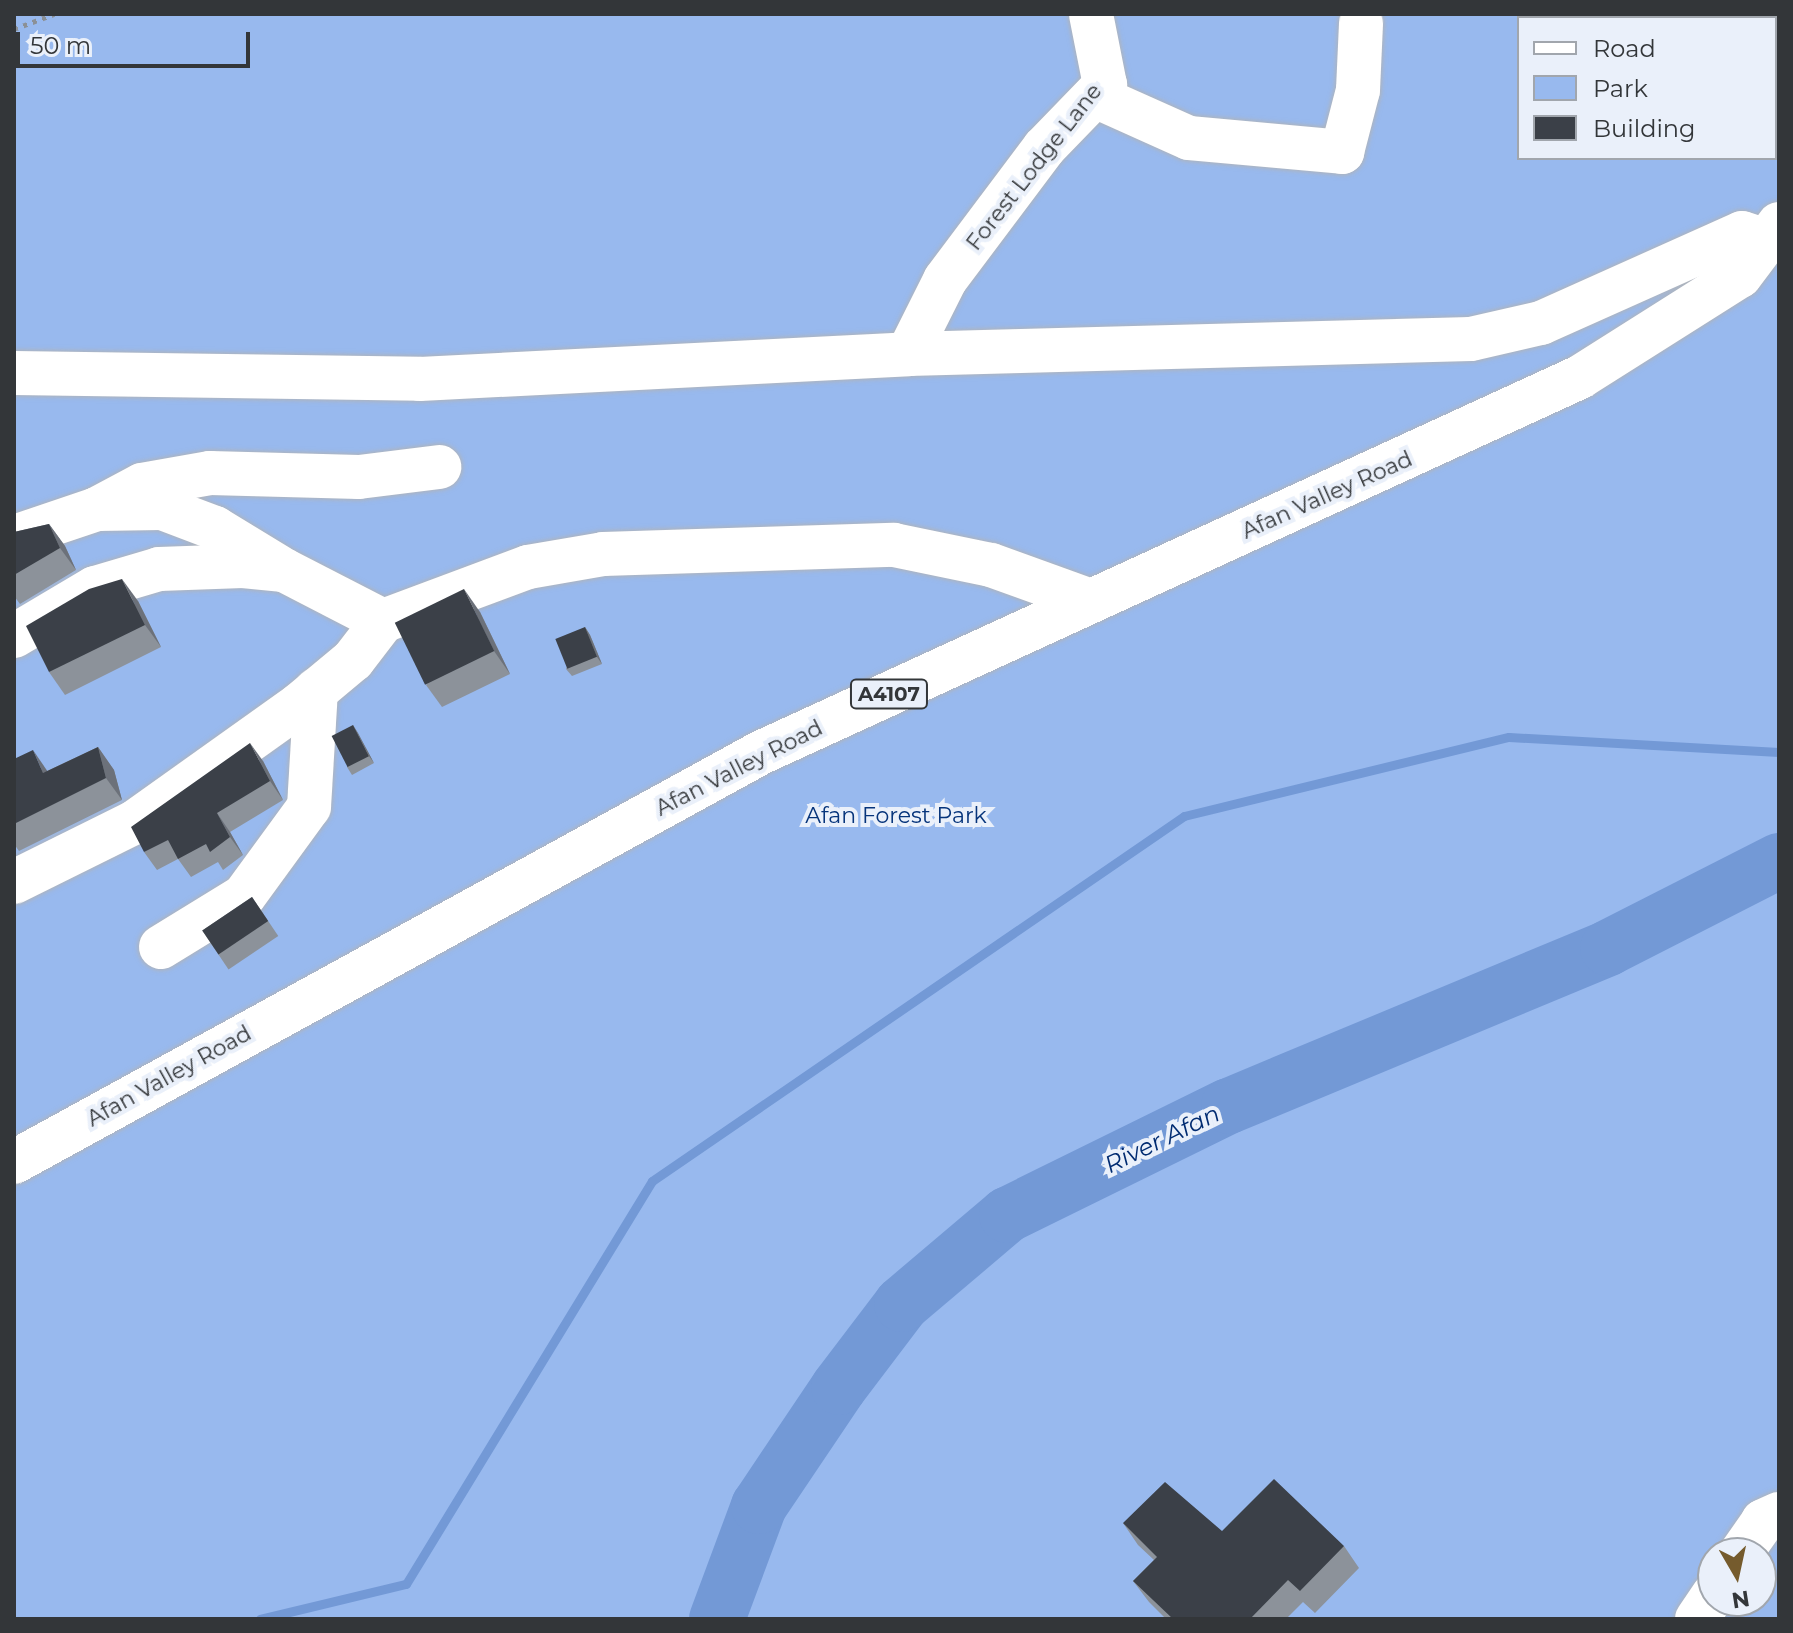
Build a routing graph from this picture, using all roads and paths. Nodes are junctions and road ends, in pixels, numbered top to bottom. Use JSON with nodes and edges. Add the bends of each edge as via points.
{"nodes":[{"id":1,"x":54,"y":14,"type":"edge"},
{"id":2,"x":1091,"y":14,"type":"edge"},
{"id":3,"x":1361,"y":23,"type":"dead end"},
{"id":4,"x":14,"y":29,"type":"edge"},
{"id":5,"x":1095,"y":96,"type":"junction"},
{"id":6,"x":1774,"y":233,"type":"edge"},
{"id":7,"x":908,"y":354,"type":"junction"},
{"id":8,"x":14,"y":373,"type":"edge"},
{"id":9,"x":439,"y":467,"type":"dead end"},
{"id":10,"x":97,"y":509,"type":"junction"},
{"id":11,"x":14,"y":537,"type":"edge"},
{"id":12,"x":284,"y":570,"type":"junction"},
{"id":13,"x":1091,"y":601,"type":"junction"},
{"id":14,"x":383,"y":621,"type":"junction"},
{"id":15,"x":14,"y":636,"type":"edge"},
{"id":16,"x":316,"y":690,"type":"junction"},
{"id":17,"x":14,"y":882,"type":"edge"},
{"id":18,"x":161,"y":947,"type":"dead end"},
{"id":19,"x":14,"y":1162,"type":"edge"},
{"id":20,"x":1779,"y":1514,"type":"edge"},
{"id":21,"x":1752,"y":1537,"type":"edge"}],
"edges":[{"from":1,"to":4,"type":"path"},
{"from":2,"to":5,"type":"main road","name":"Forest Lodge Lane","via":[[1105,85]]},
{"from":3,"to":5,"type":"main road","via":[[1358,90],[1342,152],[1189,138]]},
{"from":5,"to":7,"type":"main road","name":"Forest Lodge Lane","via":[[1044,148],[945,280]]},
{"from":6,"to":7,"type":"main road","via":[[1742,233],[1541,323],[1471,339]]},
{"from":6,"to":13,"type":"main road","name":"Afan Valley Road","number":"A4107","via":[[1740,276],[1580,377]]},
{"from":7,"to":8,"type":"main road","via":[[420,379]]},
{"from":9,"to":10,"type":"main road","via":[[359,477],[210,473],[142,485]]},
{"from":10,"to":11,"type":"main road"},
{"from":10,"to":12,"type":"main road","via":[[162,508],[215,528]]},
{"from":12,"to":14,"type":"main road"},
{"from":12,"to":15,"type":"main road","via":[[159,569],[95,588]]},
{"from":13,"to":14,"type":"main road","via":[[991,565],[863,546],[603,554],[528,567]]},
{"from":13,"to":19,"type":"main road","name":"Afan Valley Road","number":"A4107","via":[[760,753]]},
{"from":14,"to":16,"type":"main road"},
{"from":16,"to":17,"type":"main road","via":[[135,822]]},
{"from":16,"to":18,"type":"main road","via":[[309,807],[244,896]]},
{"from":20,"to":21,"type":"main road","via":[[1763,1521]]}]}
